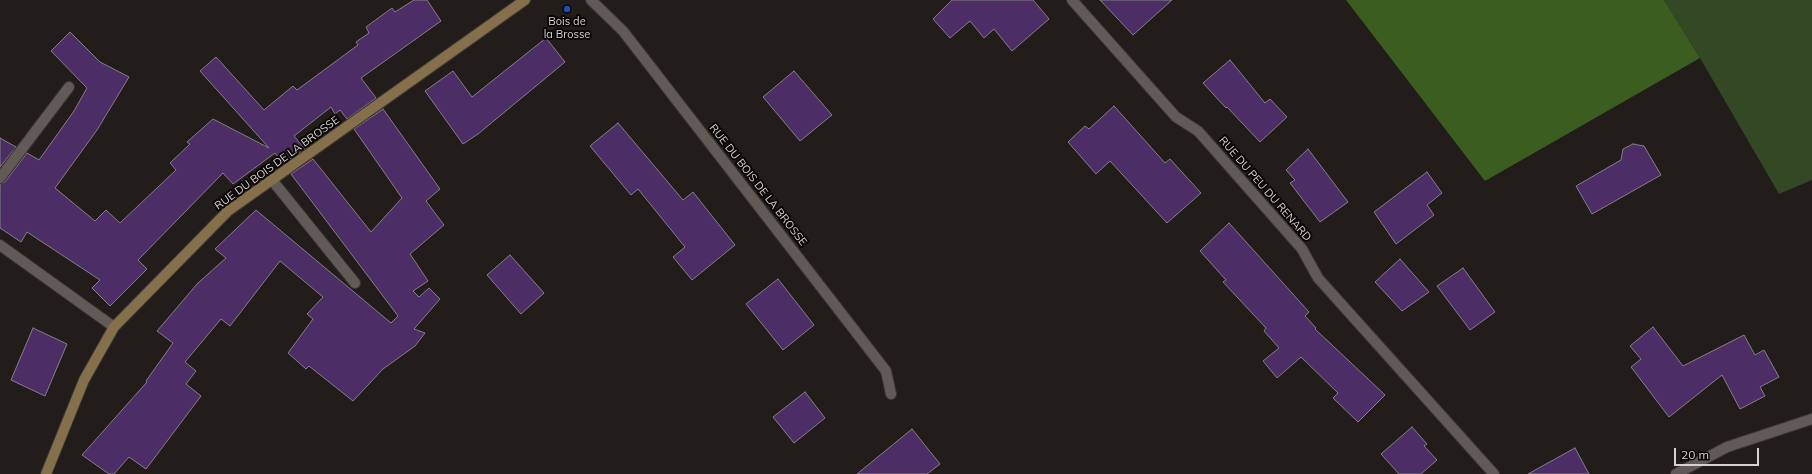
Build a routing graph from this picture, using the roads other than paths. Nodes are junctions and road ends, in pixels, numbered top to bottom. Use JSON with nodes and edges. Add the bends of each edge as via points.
{"nodes":[{"id":1,"x":525,"y":0,"type":"edge"},
{"id":2,"x":590,"y":0,"type":"edge"},
{"id":3,"x":1072,"y":0,"type":"edge"},
{"id":4,"x":69,"y":87,"type":"dead end"},
{"id":5,"x":0,"y":178,"type":"edge"},
{"id":6,"x":272,"y":180,"type":"junction"},
{"id":7,"x":0,"y":245,"type":"edge"},
{"id":8,"x":355,"y":283,"type":"dead end"},
{"id":9,"x":114,"y":327,"type":"junction"},
{"id":10,"x":890,"y":394,"type":"dead end"},
{"id":11,"x":1812,"y":420,"type":"edge"},
{"id":12,"x":46,"y":474,"type":"edge"},
{"id":13,"x":1494,"y":474,"type":"edge"},
{"id":14,"x":1676,"y":474,"type":"edge"}],
"edges":[{"from":1,"to":6,"type":"street","name":"RUE DU BOIS DE LA BROSSE"},
{"from":2,"to":10,"type":"street","name":"RUE DU BOIS DE LA BROSSE","via":[[623,31],[886,371]]},
{"from":3,"to":13,"type":"street","name":"RUE DU PEU DU RENARD","via":[[1176,117],[1198,131],[1302,249],[1318,278]]},
{"from":4,"to":5,"type":"street"},
{"from":6,"to":8,"type":"street"},
{"from":6,"to":9,"type":"street","name":"RUE DU BOIS DE LA BROSSE","via":[[228,211]]},
{"from":7,"to":9,"type":"street"},
{"from":9,"to":12,"type":"street","name":"RUE DU BOIS DE LA BROSSE","via":[[84,380]]},
{"from":11,"to":14,"type":"street","via":[[1727,447]]}]}
